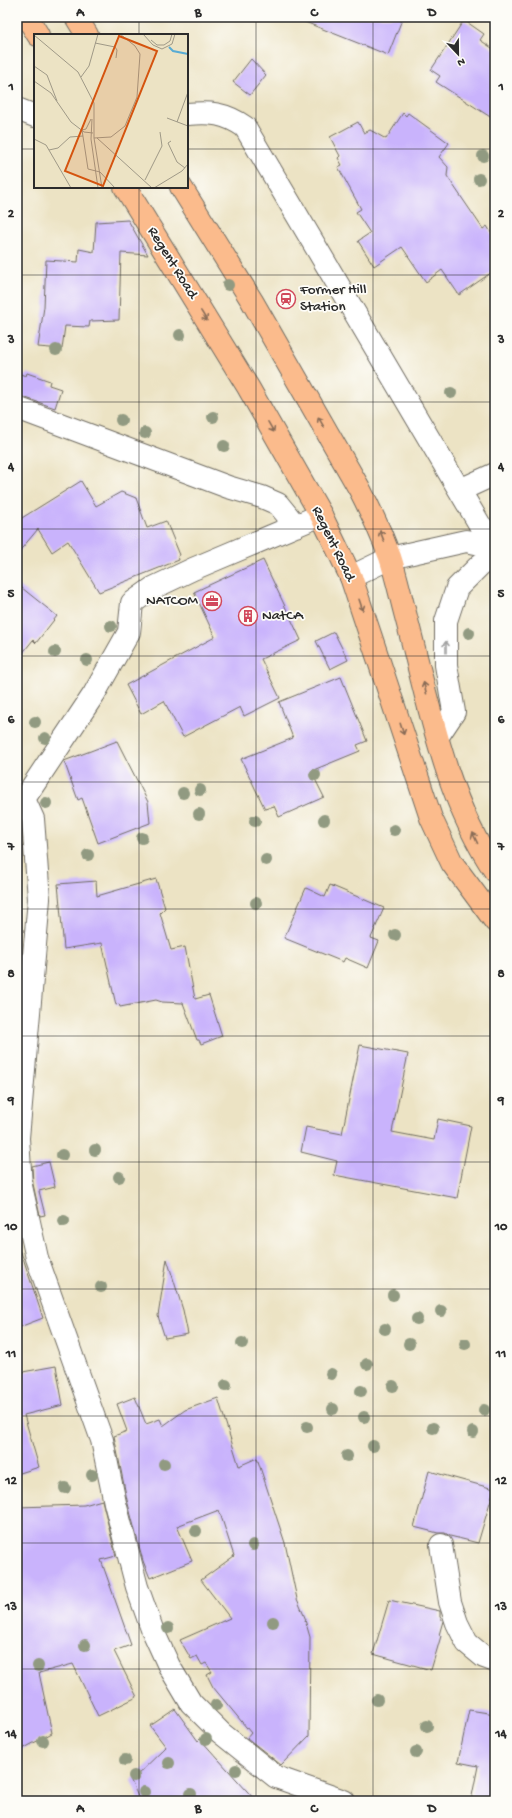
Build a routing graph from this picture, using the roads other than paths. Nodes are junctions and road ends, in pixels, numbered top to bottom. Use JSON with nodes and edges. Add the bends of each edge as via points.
{"nodes":[{"id":1,"x":27,"y":17,"type":"edge"},
{"id":2,"x":76,"y":17,"type":"edge"},
{"id":3,"x":37,"y":34,"type":"edge"},
{"id":4,"x":86,"y":34,"type":"edge"},
{"id":5,"x":17,"y":108,"type":"edge"},
{"id":6,"x":188,"y":114,"type":"edge"},
{"id":7,"x":34,"y":116,"type":"edge"},
{"id":8,"x":126,"y":188,"type":"edge"},
{"id":9,"x":182,"y":188,"type":"edge"},
{"id":10,"x":17,"y":408,"type":"edge"},
{"id":11,"x":495,"y":474,"type":"edge"},
{"id":12,"x":460,"y":490,"type":"junction"},
{"id":13,"x":321,"y":515,"type":"junction"},
{"id":14,"x":296,"y":526,"type":"junction"},
{"id":15,"x":495,"y":540,"type":"edge"},
{"id":16,"x":495,"y":547,"type":"edge"},
{"id":17,"x":495,"y":555,"type":"edge"},
{"id":18,"x":390,"y":558,"type":"junction"},
{"id":19,"x":351,"y":577,"type":"junction"},
{"id":20,"x":438,"y":736,"type":"junction"},
{"id":21,"x":495,"y":871,"type":"edge"},
{"id":22,"x":495,"y":921,"type":"edge"},
{"id":23,"x":441,"y":1545,"type":"dead end"},
{"id":24,"x":495,"y":1661,"type":"edge"},
{"id":25,"x":344,"y":1801,"type":"edge"}],
"edges":[{"from":1,"to":3,"type":"main road"},
{"from":2,"to":4,"type":"main road"},
{"from":5,"to":7,"type":"street"},
{"from":6,"to":12,"type":"street","via":[[205,112],[231,117],[245,127]]},
{"from":8,"to":13,"type":"main road","name":"Regent Road","one_way":true,"via":[[248,387]]},
{"from":18,"to":9,"type":"main road","one_way":true,"via":[[375,519],[359,488],[252,301]]},
{"from":10,"to":14,"type":"street","via":[[228,487],[262,497],[278,504]]},
{"from":11,"to":12,"type":"street"},
{"from":12,"to":15,"type":"street","via":[[480,525]]},
{"from":13,"to":14,"type":"street"},
{"from":13,"to":19,"type":"main road","name":"Regent Road"},
{"from":14,"to":25,"type":"street","via":[[193,569],[153,588],[132,603],[129,632],[94,694],[24,799],[33,820],[39,899],[18,1138],[21,1186],[38,1258],[102,1440],[137,1587],[168,1666],[191,1703],[220,1733],[276,1777]]},
{"from":16,"to":18,"type":"street","via":[[466,541]]},
{"from":20,"to":17,"type":"street","one_way":true,"via":[[454,712],[446,666],[446,621],[457,588],[480,565]]},
{"from":18,"to":19,"type":"street"},
{"from":20,"to":18,"type":"main road","one_way":true},
{"from":19,"to":22,"type":"main road","name":"Regent Road","one_way":true,"via":[[431,818],[452,863]]},
{"from":21,"to":20,"type":"main road","one_way":true,"via":[[479,847],[456,797]]},
{"from":23,"to":24,"type":"street","via":[[450,1602],[457,1623],[467,1643],[484,1657]]}]}
